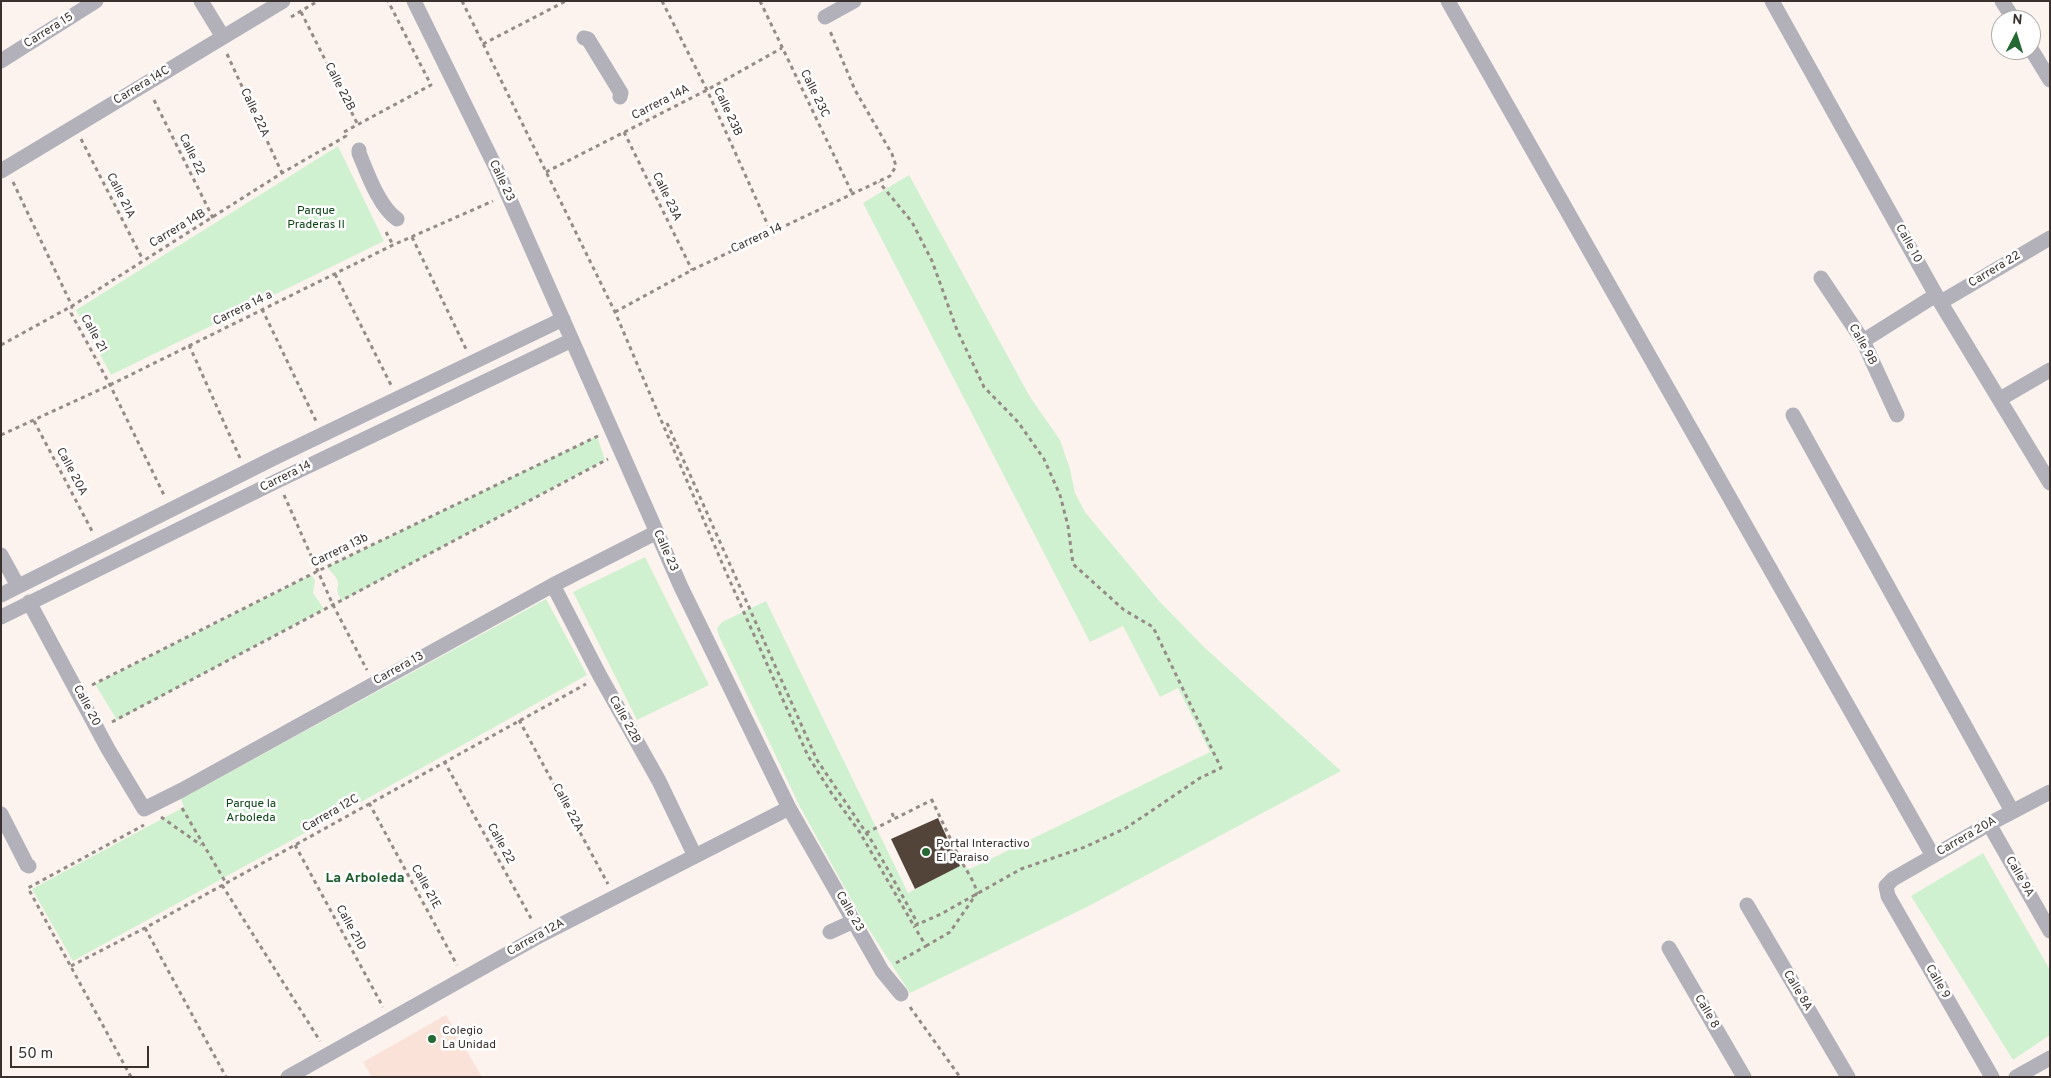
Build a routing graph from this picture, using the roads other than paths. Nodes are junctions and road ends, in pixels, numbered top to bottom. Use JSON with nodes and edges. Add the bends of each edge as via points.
{"nodes":[{"id":1,"x":96,"y":1,"type":"edge"},
{"id":2,"x":201,"y":1,"type":"edge"},
{"id":3,"x":283,"y":1,"type":"edge"},
{"id":4,"x":414,"y":1,"type":"edge"},
{"id":5,"x":854,"y":1,"type":"edge"},
{"id":6,"x":1448,"y":1,"type":"edge"},
{"id":7,"x":1772,"y":1,"type":"edge"},
{"id":8,"x":825,"y":17,"type":"road end"},
{"id":9,"x":223,"y":37,"type":"junction"},
{"id":10,"x":584,"y":38,"type":"dead end"},
{"id":11,"x":2038,"y":60,"type":"edge"},
{"id":12,"x":1,"y":61,"type":"edge"},
{"id":13,"x":2050,"y":80,"type":"edge"},
{"id":14,"x":620,"y":97,"type":"dead end"},
{"id":15,"x":359,"y":150,"type":"dead end"},
{"id":16,"x":7,"y":175,"type":"edge"},
{"id":17,"x":397,"y":219,"type":"dead end"},
{"id":18,"x":2050,"y":238,"type":"edge"},
{"id":19,"x":1821,"y":278,"type":"dead end"},
{"id":20,"x":1939,"y":298,"type":"junction"},
{"id":21,"x":563,"y":319,"type":"junction"},
{"id":22,"x":572,"y":340,"type":"junction"},
{"id":23,"x":1862,"y":341,"type":"junction"},
{"id":24,"x":2050,"y":370,"type":"edge"},
{"id":25,"x":2000,"y":399,"type":"junction"},
{"id":26,"x":1793,"y":415,"type":"dead end"},
{"id":27,"x":1897,"y":415,"type":"dead end"},
{"id":28,"x":2048,"y":476,"type":"edge"},
{"id":29,"x":657,"y":532,"type":"junction"},
{"id":30,"x":1,"y":555,"type":"edge"},
{"id":31,"x":553,"y":584,"type":"junction"},
{"id":32,"x":18,"y":586,"type":"junction"},
{"id":33,"x":1,"y":595,"type":"edge"},
{"id":34,"x":30,"y":602,"type":"junction"},
{"id":35,"x":1,"y":617,"type":"edge"},
{"id":36,"x":2050,"y":792,"type":"edge"},
{"id":37,"x":789,"y":808,"type":"junction"},
{"id":38,"x":2012,"y":811,"type":"junction"},
{"id":39,"x":147,"y":813,"type":"joint"},
{"id":40,"x":1,"y":814,"type":"edge"},
{"id":41,"x":1989,"y":824,"type":"junction"},
{"id":42,"x":696,"y":856,"type":"junction"},
{"id":43,"x":1933,"y":856,"type":"junction"},
{"id":44,"x":29,"y":866,"type":"dead end"},
{"id":45,"x":1886,"y":886,"type":"joint"},
{"id":46,"x":1747,"y":905,"type":"dead end"},
{"id":47,"x":854,"y":921,"type":"junction"},
{"id":48,"x":2050,"y":931,"type":"edge"},
{"id":49,"x":830,"y":932,"type":"dead end"},
{"id":50,"x":1669,"y":948,"type":"dead end"},
{"id":51,"x":901,"y":994,"type":"road end"},
{"id":52,"x":2050,"y":1058,"type":"edge"},
{"id":53,"x":288,"y":1077,"type":"edge"},
{"id":54,"x":1744,"y":1077,"type":"edge"},
{"id":55,"x":1848,"y":1077,"type":"edge"},
{"id":56,"x":1992,"y":1077,"type":"edge"},
{"id":57,"x":2016,"y":1077,"type":"edge"}],
"edges":[{"from":1,"to":12,"type":"street","name":"Carrera 15"},
{"from":2,"to":9,"type":"street"},
{"from":3,"to":9,"type":"street","name":"Carrera 14C"},
{"from":4,"to":21,"type":"street","name":"Calle 23","via":[[496,168]]},
{"from":5,"to":8,"type":"street"},
{"from":6,"to":43,"type":"street"},
{"from":7,"to":20,"type":"street","name":"Calle 10"},
{"from":9,"to":16,"type":"street","name":"Carrera 14C"},
{"from":10,"to":14,"type":"street","via":[[588,39]]},
{"from":11,"to":13,"type":"street"},
{"from":15,"to":17,"type":"street","via":[[372,184],[390,214]]},
{"from":18,"to":20,"type":"street","name":"Carrera 22"},
{"from":19,"to":23,"type":"street","name":"Calle 9B"},
{"from":20,"to":23,"type":"street","name":"Carrera 22"},
{"from":20,"to":25,"type":"street","name":"Calle 10"},
{"from":21,"to":22,"type":"street","name":"Calle 23"},
{"from":21,"to":32,"type":"street","name":"Carrera 14"},
{"from":22,"to":29,"type":"street","name":"Calle 23"},
{"from":22,"to":34,"type":"street","name":"Carrera 14"},
{"from":23,"to":27,"type":"street","name":"Calle 9B"},
{"from":24,"to":25,"type":"street"},
{"from":25,"to":28,"type":"street","name":"Calle 10"},
{"from":26,"to":38,"type":"street"},
{"from":29,"to":31,"type":"street","name":"Carrera 13"},
{"from":29,"to":37,"type":"street","name":"Calle 23"},
{"from":30,"to":32,"type":"street"},
{"from":31,"to":39,"type":"street","name":"Carrera 13","via":[[173,794]]},
{"from":31,"to":42,"type":"street","name":"Calle 22B"},
{"from":32,"to":33,"type":"street","name":"Carrera 14"},
{"from":34,"to":35,"type":"street","name":"Carrera 14"},
{"from":34,"to":39,"type":"street","name":"Calle 20"},
{"from":36,"to":38,"type":"street","name":"Carrera 20A"},
{"from":37,"to":42,"type":"street","name":"Carrera 12A"},
{"from":37,"to":47,"type":"street","name":"Calle 23"},
{"from":38,"to":41,"type":"street","name":"Carrera 20A"},
{"from":40,"to":44,"type":"street"},
{"from":41,"to":43,"type":"street","name":"Carrera 20A"},
{"from":41,"to":48,"type":"street","name":"Calle 9A"},
{"from":42,"to":53,"type":"street","name":"Carrera 12A","via":[[540,935]]},
{"from":43,"to":45,"type":"street","name":"Carrera 20A"},
{"from":45,"to":56,"type":"street","name":"Calle 9","via":[[1888,896]]},
{"from":46,"to":55,"type":"street","name":"Calle 8A"},
{"from":47,"to":49,"type":"street"},
{"from":47,"to":51,"type":"street","name":"Calle 23","via":[[882,971]]},
{"from":50,"to":54,"type":"street","name":"Calle 8"},
{"from":52,"to":57,"type":"street"}]}
